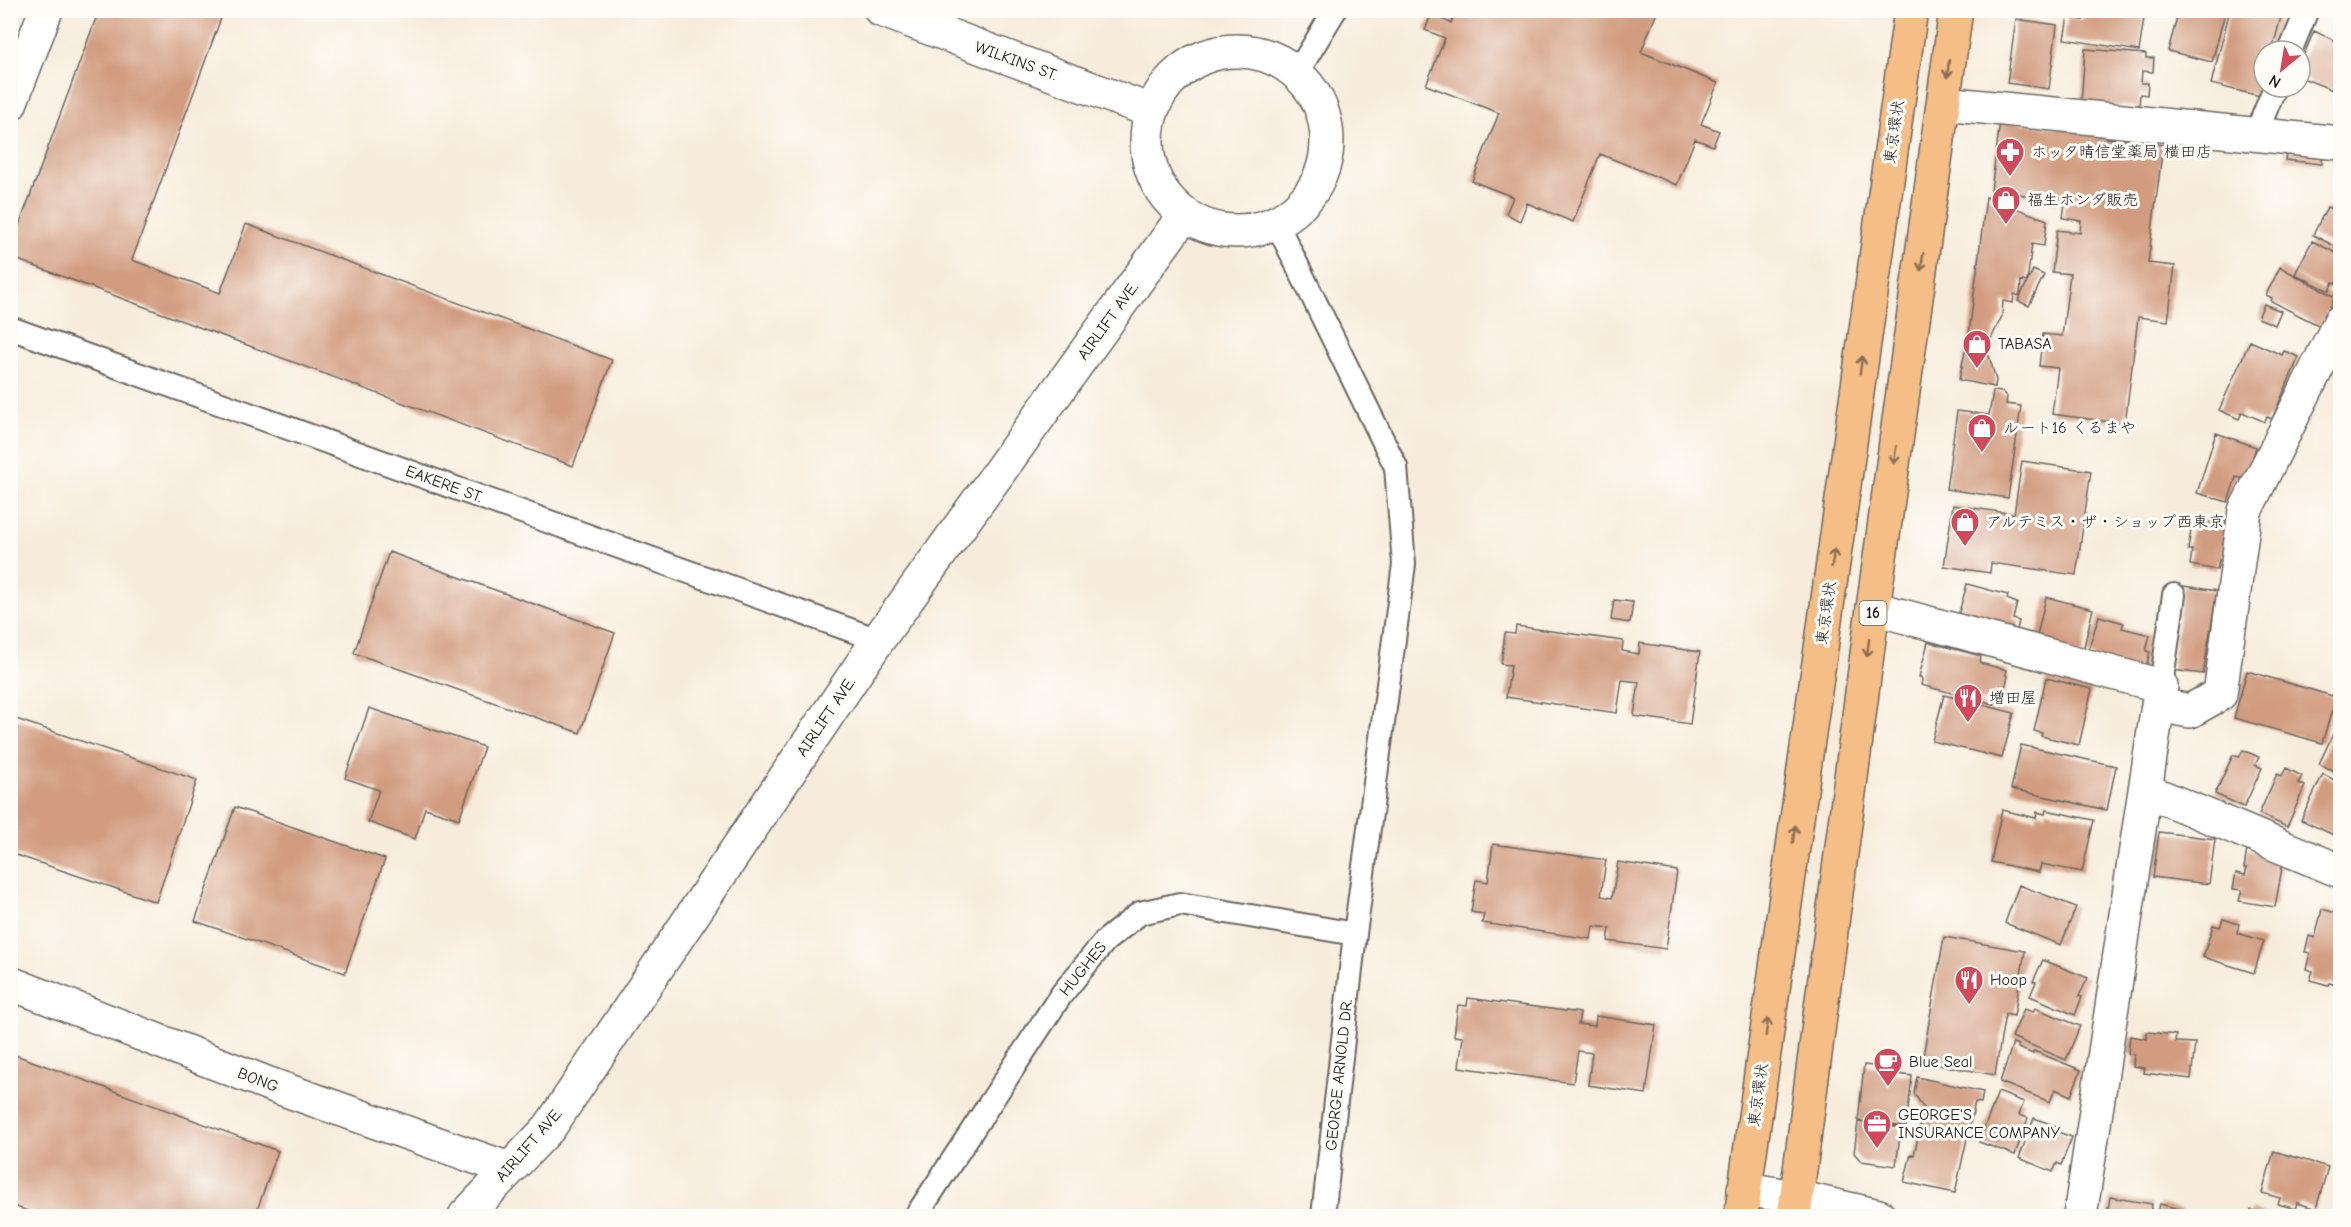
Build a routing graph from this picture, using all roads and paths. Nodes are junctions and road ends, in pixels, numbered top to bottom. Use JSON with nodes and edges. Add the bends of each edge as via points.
{"nodes":[{"id":1,"x":46,"y":10,"type":"edge"},
{"id":2,"x":881,"y":10,"type":"edge"},
{"id":3,"x":1335,"y":10,"type":"edge"},
{"id":4,"x":1911,"y":10,"type":"edge"},
{"id":5,"x":1956,"y":10,"type":"edge"},
{"id":6,"x":2307,"y":10,"type":"edge"},
{"id":7,"x":2295,"y":39,"type":"edge"},
{"id":8,"x":1298,"y":73,"type":"junction"},
{"id":9,"x":2270,"y":99,"type":"edge"},
{"id":10,"x":1944,"y":103,"type":"junction"},
{"id":11,"x":10,"y":104,"type":"edge"},
{"id":12,"x":1151,"y":111,"type":"junction"},
{"id":13,"x":2256,"y":134,"type":"junction"},
{"id":14,"x":2340,"y":143,"type":"edge"},
{"id":15,"x":1185,"y":214,"type":"junction"},
{"id":16,"x":1276,"y":222,"type":"junction"},
{"id":17,"x":2340,"y":322,"type":"edge"},
{"id":18,"x":10,"y":328,"type":"edge"},
{"id":19,"x":2174,"y":595,"type":"dead end"},
{"id":20,"x":1873,"y":608,"type":"junction"},
{"id":21,"x":878,"y":640,"type":"junction"},
{"id":22,"x":2159,"y":696,"type":"junction"},
{"id":23,"x":2145,"y":790,"type":"junction"},
{"id":24,"x":2340,"y":872,"type":"edge"},
{"id":25,"x":1355,"y":934,"type":"junction"},
{"id":26,"x":10,"y":983,"type":"edge"},
{"id":27,"x":509,"y":1169,"type":"junction"},
{"id":28,"x":1743,"y":1203,"type":"edge"},
{"id":29,"x":1796,"y":1207,"type":"edge"},
{"id":30,"x":465,"y":1216,"type":"edge"},
{"id":31,"x":916,"y":1216,"type":"edge"},
{"id":32,"x":1323,"y":1216,"type":"edge"},
{"id":33,"x":1879,"y":1216,"type":"edge"},
{"id":34,"x":2080,"y":1216,"type":"edge"}],
"edges":[{"from":1,"to":11,"type":"street"},
{"from":2,"to":12,"type":"street","name":"WILKINS ST."},
{"from":3,"to":8,"type":"lane"},
{"from":28,"to":4,"type":"highway","name":"東京環状","one_way":true},
{"from":5,"to":10,"type":"highway","number":"16","one_way":true},
{"from":6,"to":7,"type":"lane"},
{"from":8,"to":12,"type":"street","via":[[1272,57],[1253,52],[1214,53],[1187,65],[1165,85]]},
{"from":8,"to":16,"type":"street","via":[[1322,110],[1327,154],[1310,194]]},
{"from":9,"to":13,"type":"lane"},
{"from":10,"to":13,"type":"street"},
{"from":10,"to":20,"type":"highway","number":"16","one_way":true},
{"from":12,"to":15,"type":"street","via":[[1146,134],[1155,179]]},
{"from":13,"to":14,"type":"street"},
{"from":15,"to":16,"type":"street","via":[[1229,231]]},
{"from":15,"to":21,"type":"street","name":"AIRLIFT AVE."},
{"from":16,"to":25,"type":"lane","name":"GEORGE ARNOLD DR.","via":[[1396,467],[1404,564]]},
{"from":17,"to":22,"type":"street","via":[[2245,511],[2220,694],[2190,711]]},
{"from":18,"to":21,"type":"lane","name":"EAKERE ST."},
{"from":19,"to":22,"type":"lane"},
{"from":20,"to":22,"type":"street"},
{"from":20,"to":29,"type":"highway","number":"16","one_way":true},
{"from":21,"to":27,"type":"street","name":"AIRLIFT AVE.","via":[[549,1128]]},
{"from":22,"to":23,"type":"street"},
{"from":23,"to":24,"type":"street"},
{"from":23,"to":34,"type":"street"},
{"from":25,"to":31,"type":"lane","name":"HUGHES","via":[[1180,904],[1140,913],[1104,941],[1061,995]]},
{"from":25,"to":32,"type":"lane","name":"GEORGE ARNOLD DR."},
{"from":26,"to":27,"type":"street","name":"BONG","via":[[269,1084]]},
{"from":27,"to":30,"type":"street","name":"AIRLIFT AVE."},
{"from":28,"to":29,"type":"street"},
{"from":29,"to":33,"type":"street"}]}
